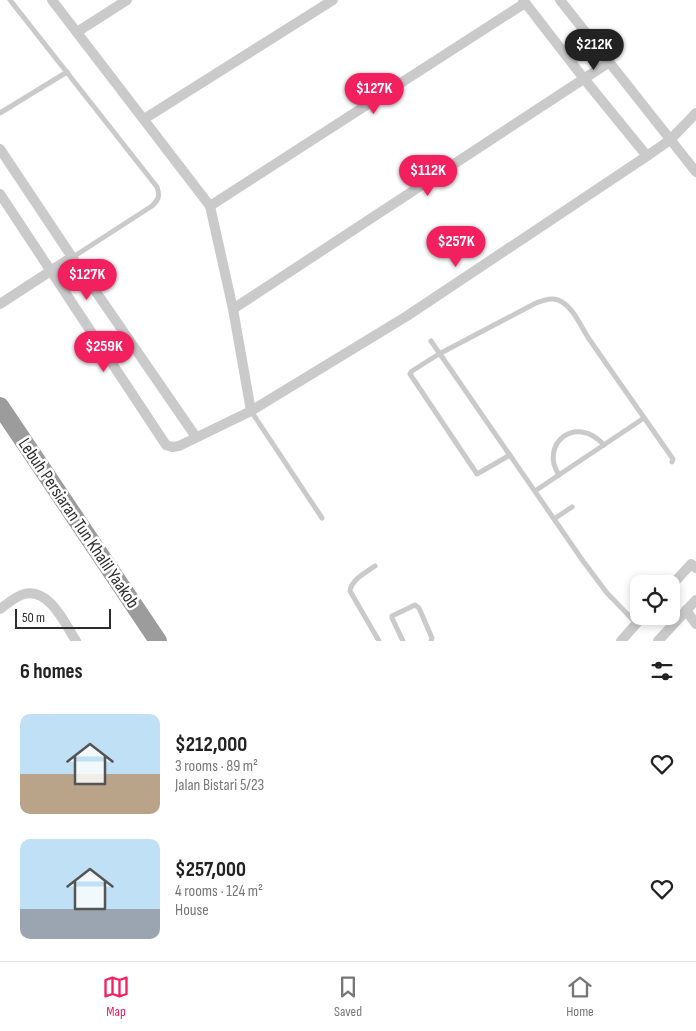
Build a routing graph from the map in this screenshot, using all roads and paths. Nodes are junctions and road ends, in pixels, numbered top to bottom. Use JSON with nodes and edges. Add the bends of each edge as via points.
{"nodes":[{"id":1,"x":10,"y":0,"type":"edge"},
{"id":2,"x":52,"y":0,"type":"edge"},
{"id":3,"x":128,"y":0,"type":"edge"},
{"id":4,"x":333,"y":0,"type":"edge"},
{"id":5,"x":560,"y":0,"type":"edge"},
{"id":6,"x":524,"y":1,"type":"edge"},
{"id":7,"x":77,"y":32,"type":"junction"},
{"id":8,"x":608,"y":63,"type":"junction"},
{"id":9,"x":67,"y":72,"type":"junction"},
{"id":10,"x":584,"y":80,"type":"junction"},
{"id":11,"x":0,"y":113,"type":"edge"},
{"id":12,"x":696,"y":113,"type":"edge"},
{"id":13,"x":144,"y":119,"type":"junction"},
{"id":14,"x":670,"y":140,"type":"junction"},
{"id":15,"x":0,"y":149,"type":"edge"},
{"id":16,"x":647,"y":156,"type":"junction"},
{"id":17,"x":696,"y":172,"type":"edge"},
{"id":18,"x":0,"y":194,"type":"edge"},
{"id":19,"x":210,"y":206,"type":"junction"},
{"id":20,"x":72,"y":258,"type":"junction"},
{"id":21,"x":51,"y":272,"type":"junction"},
{"id":22,"x":0,"y":304,"type":"edge"},
{"id":23,"x":233,"y":309,"type":"junction"},
{"id":24,"x":431,"y":341,"type":"dead end"},
{"id":25,"x":440,"y":354,"type":"junction"},
{"id":26,"x":0,"y":406,"type":"edge"},
{"id":27,"x":251,"y":411,"type":"junction"},
{"id":28,"x":644,"y":418,"type":"junction"},
{"id":29,"x":196,"y":437,"type":"junction"},
{"id":30,"x":604,"y":445,"type":"junction"},
{"id":31,"x":510,"y":455,"type":"junction"},
{"id":32,"x":672,"y":462,"type":"dead end"},
{"id":33,"x":559,"y":475,"type":"junction"},
{"id":34,"x":534,"y":492,"type":"junction"},
{"id":35,"x":572,"y":507,"type":"dead end"},
{"id":36,"x":322,"y":518,"type":"dead end"},
{"id":37,"x":554,"y":519,"type":"junction"},
{"id":38,"x":694,"y":563,"type":"edge"},
{"id":39,"x":375,"y":566,"type":"dead end"},
{"id":40,"x":680,"y":577,"type":"edge"},
{"id":41,"x":696,"y":600,"type":"edge"},
{"id":42,"x":0,"y":609,"type":"edge"},
{"id":43,"x":686,"y":610,"type":"junction"},
{"id":44,"x":630,"y":612,"type":"edge"},
{"id":45,"x":696,"y":624,"type":"edge"},
{"id":46,"x":635,"y":625,"type":"edge"},
{"id":47,"x":76,"y":641,"type":"edge"},
{"id":48,"x":158,"y":641,"type":"edge"},
{"id":49,"x":379,"y":641,"type":"edge"},
{"id":50,"x":403,"y":641,"type":"edge"},
{"id":51,"x":431,"y":641,"type":"edge"},
{"id":52,"x":621,"y":641,"type":"edge"},
{"id":53,"x":658,"y":641,"type":"edge"}],
"edges":[{"from":1,"to":9,"type":"lane"},
{"from":2,"to":7,"type":"street"},
{"from":3,"to":7,"type":"street"},
{"from":4,"to":13,"type":"street"},
{"from":5,"to":8,"type":"street"},
{"from":6,"to":10,"type":"street"},
{"from":6,"to":19,"type":"street"},
{"from":7,"to":13,"type":"street"},
{"from":8,"to":10,"type":"street"},
{"from":8,"to":14,"type":"street"},
{"from":9,"to":11,"type":"lane"},
{"from":9,"to":20,"type":"lane","via":[[160,194],[152,206]]},
{"from":10,"to":16,"type":"street"},
{"from":10,"to":23,"type":"street"},
{"from":12,"to":14,"type":"street"},
{"from":13,"to":19,"type":"street"},
{"from":14,"to":16,"type":"street"},
{"from":14,"to":17,"type":"street"},
{"from":15,"to":20,"type":"street"},
{"from":16,"to":27,"type":"street","via":[[407,316]]},
{"from":18,"to":21,"type":"street"},
{"from":19,"to":23,"type":"street"},
{"from":20,"to":21,"type":"street"},
{"from":20,"to":29,"type":"street"},
{"from":21,"to":22,"type":"street"},
{"from":21,"to":29,"type":"street","via":[[166,445],[179,446]]},
{"from":23,"to":27,"type":"street"},
{"from":24,"to":25,"type":"lane"},
{"from":25,"to":28,"type":"lane","via":[[536,303],[557,299],[571,310]]},
{"from":25,"to":31,"type":"lane"},
{"from":25,"to":31,"type":"lane","via":[[412,371],[410,376],[476,472],[480,473]]},
{"from":26,"to":48,"type":"highway","name":"Lebuh Persiaran Tun Khalil Yaakob"},
{"from":27,"to":29,"type":"street"},
{"from":27,"to":36,"type":"lane"},
{"from":28,"to":30,"type":"lane"},
{"from":28,"to":32,"type":"lane"},
{"from":30,"to":33,"type":"lane"},
{"from":30,"to":33,"type":"lane","via":[[586,432],[563,436],[554,458]]},
{"from":31,"to":34,"type":"lane"},
{"from":33,"to":34,"type":"lane"},
{"from":34,"to":37,"type":"lane"},
{"from":35,"to":37,"type":"lane"},
{"from":37,"to":44,"type":"lane","via":[[607,593]]},
{"from":38,"to":40,"type":"street"},
{"from":39,"to":49,"type":"lane","via":[[355,580],[350,591]]},
{"from":41,"to":43,"type":"street"},
{"from":42,"to":47,"type":"street","via":[[22,594],[37,594],[52,604]]},
{"from":43,"to":45,"type":"street"},
{"from":43,"to":53,"type":"street"},
{"from":46,"to":52,"type":"street"},
{"from":50,"to":51,"type":"lane","via":[[392,616],[416,606]]}]}
